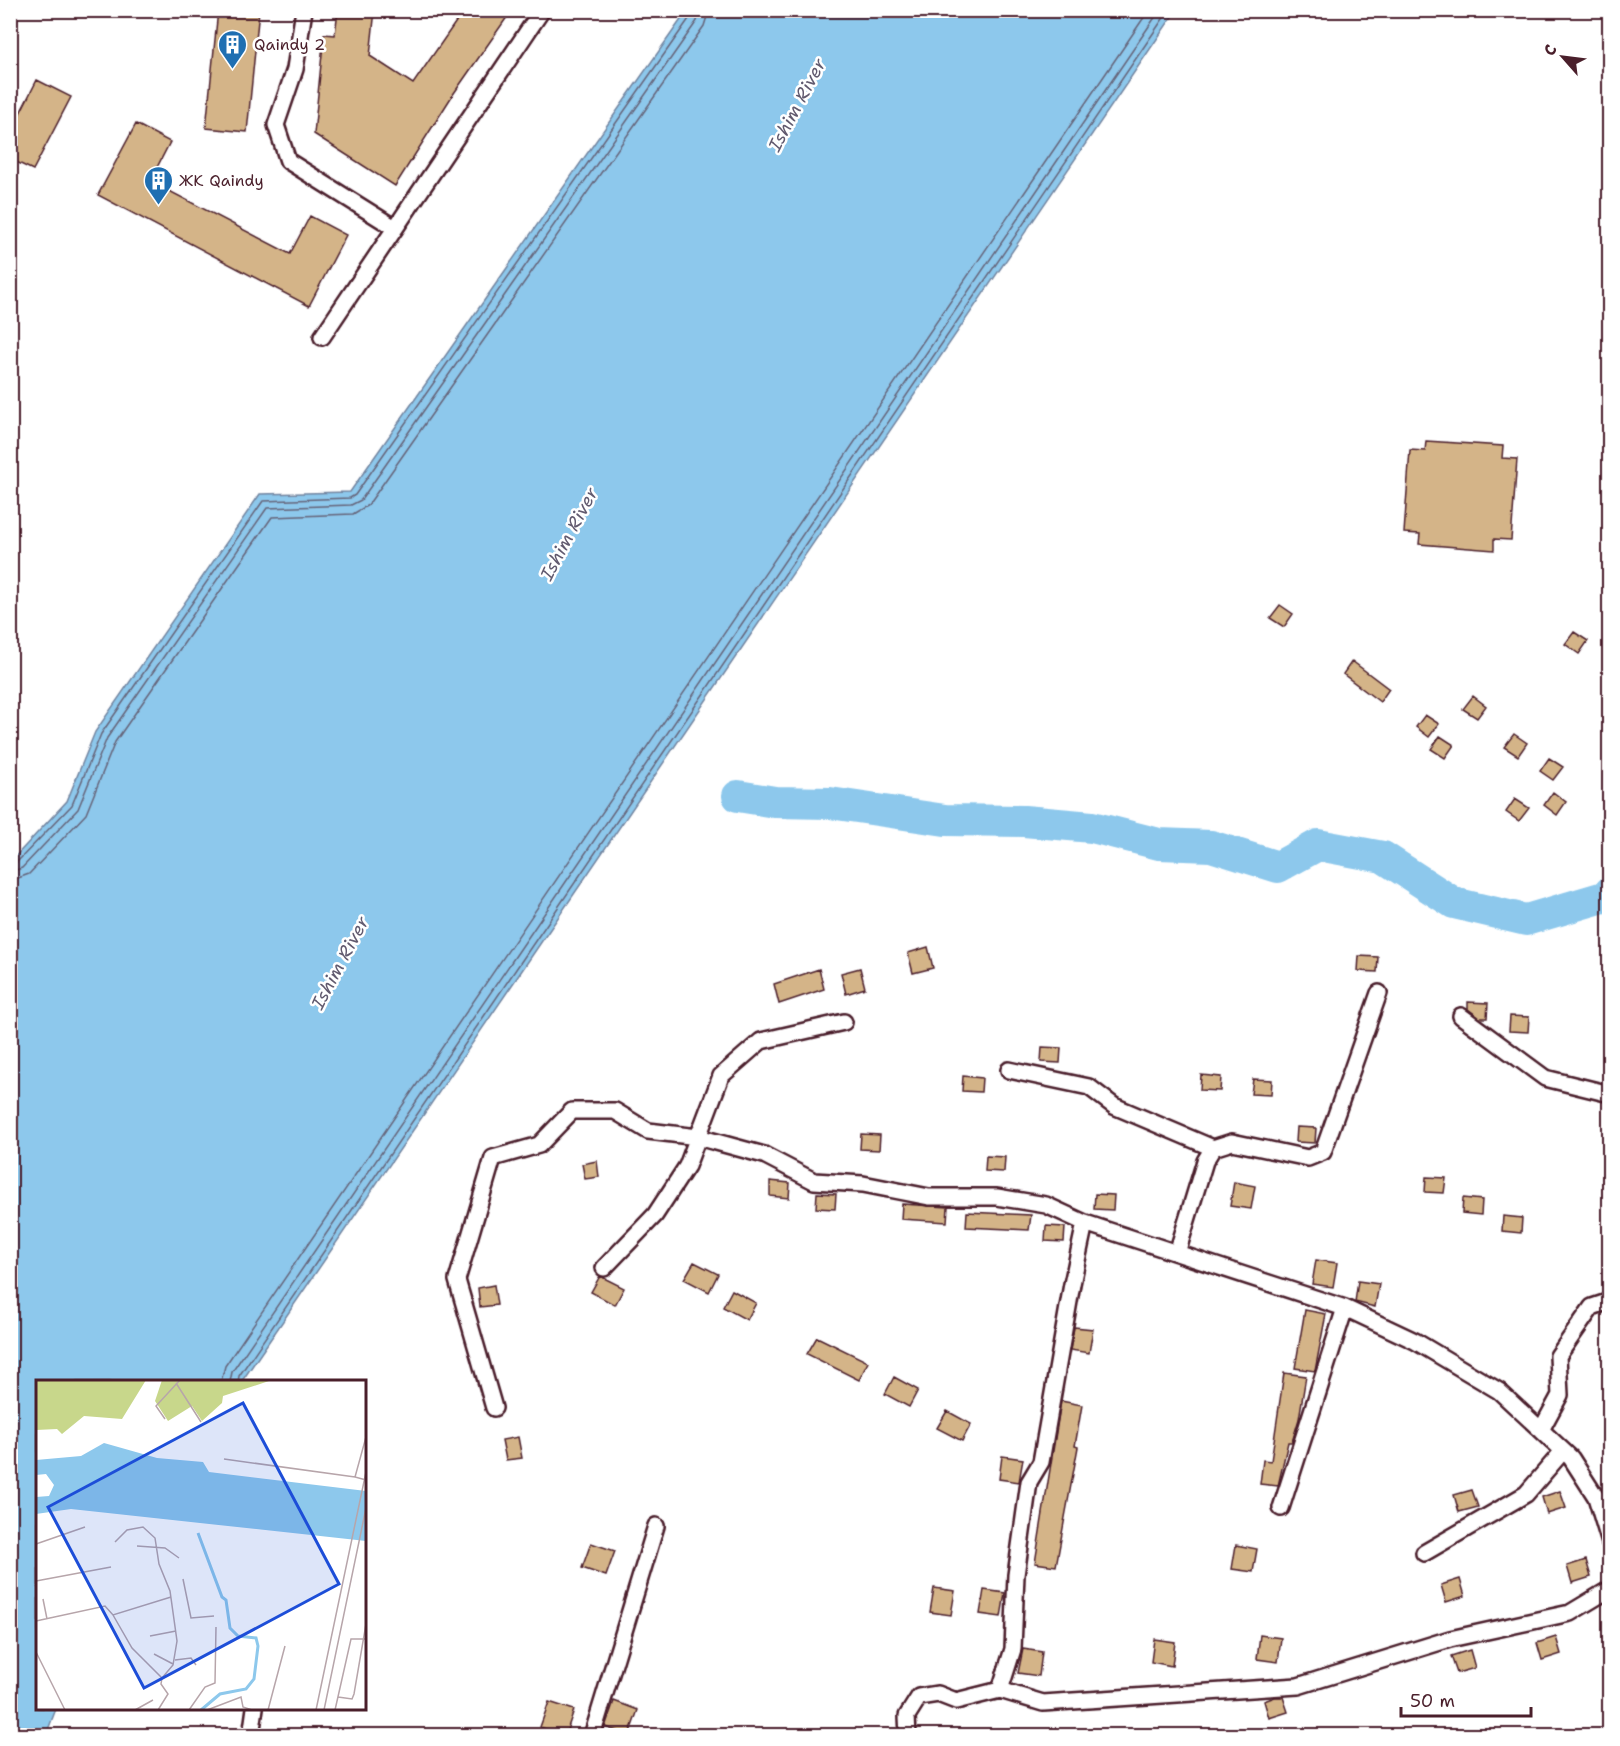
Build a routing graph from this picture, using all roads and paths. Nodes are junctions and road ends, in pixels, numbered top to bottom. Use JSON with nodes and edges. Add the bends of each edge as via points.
{"nodes":[{"id":1,"x":304,"y":10,"type":"edge"},
{"id":2,"x":542,"y":10,"type":"edge"},
{"id":3,"x":395,"y":228,"type":"junction"},
{"id":4,"x":322,"y":337,"type":"dead end"},
{"id":5,"x":1379,"y":993,"type":"dead end"},
{"id":6,"x":1461,"y":1016,"type":"dead end"},
{"id":7,"x":844,"y":1022,"type":"dead end"},
{"id":8,"x":1009,"y":1070,"type":"dead end"},
{"id":9,"x":1610,"y":1094,"type":"edge"},
{"id":10,"x":698,"y":1137,"type":"junction"},
{"id":11,"x":1213,"y":1148,"type":"junction"},
{"id":12,"x":1085,"y":1223,"type":"junction"},
{"id":13,"x":1177,"y":1253,"type":"junction"},
{"id":14,"x":604,"y":1268,"type":"dead end"},
{"id":15,"x":1610,"y":1301,"type":"edge"},
{"id":16,"x":1345,"y":1308,"type":"junction"},
{"id":17,"x":494,"y":1408,"type":"dead end"},
{"id":18,"x":1541,"y":1430,"type":"junction"},
{"id":19,"x":1563,"y":1451,"type":"junction"},
{"id":20,"x":1281,"y":1508,"type":"dead end"},
{"id":21,"x":656,"y":1526,"type":"dead end"},
{"id":22,"x":1610,"y":1543,"type":"edge"},
{"id":23,"x":1424,"y":1553,"type":"dead end"},
{"id":24,"x":1610,"y":1589,"type":"edge"},
{"id":25,"x":1000,"y":1690,"type":"junction"},
{"id":26,"x":255,"y":1710,"type":"edge"},
{"id":27,"x":251,"y":1736,"type":"edge"},
{"id":28,"x":592,"y":1736,"type":"edge"},
{"id":29,"x":908,"y":1736,"type":"edge"}],
"edges":[{"from":1,"to":3,"type":"street","via":[[295,69],[276,125],[280,144],[288,161]]},
{"from":2,"to":3,"type":"street"},
{"from":3,"to":4,"type":"street"},
{"from":5,"to":11,"type":"street","via":[[1323,1152],[1308,1158],[1232,1143]]},
{"from":6,"to":9,"type":"street","via":[[1545,1078]]},
{"from":7,"to":10,"type":"street","via":[[761,1041],[721,1076]]},
{"from":8,"to":11,"type":"street","via":[[1089,1087],[1114,1106]]},
{"from":10,"to":12,"type":"street","via":[[764,1155],[814,1181],[863,1184],[929,1197],[998,1197],[1046,1205]]},
{"from":10,"to":14,"type":"street","via":[[687,1166],[655,1215]]},
{"from":10,"to":17,"type":"street","via":[[648,1131],[615,1111],[572,1111],[539,1145],[493,1158],[457,1280]]},
{"from":11,"to":13,"type":"street","via":[[1205,1161]]},
{"from":12,"to":13,"type":"street"},
{"from":12,"to":25,"type":"street","via":[[1041,1462],[1029,1482],[1016,1575],[1013,1649]]},
{"from":13,"to":16,"type":"street"},
{"from":15,"to":18,"type":"street","via":[[1592,1307],[1558,1356],[1560,1395]]},
{"from":16,"to":18,"type":"street","via":[[1415,1341],[1499,1391]]},
{"from":16,"to":20,"type":"street"},
{"from":18,"to":19,"type":"street"},
{"from":19,"to":22,"type":"street","via":[[1596,1497]]},
{"from":19,"to":23,"type":"street","via":[[1526,1494]]},
{"from":21,"to":28,"type":"street"},
{"from":24,"to":25,"type":"street","via":[[1570,1613],[1450,1639],[1298,1686],[1043,1703]]},
{"from":25,"to":29,"type":"street","via":[[956,1701],[938,1695],[919,1697],[907,1716]]},
{"from":26,"to":27,"type":"street"}]}
